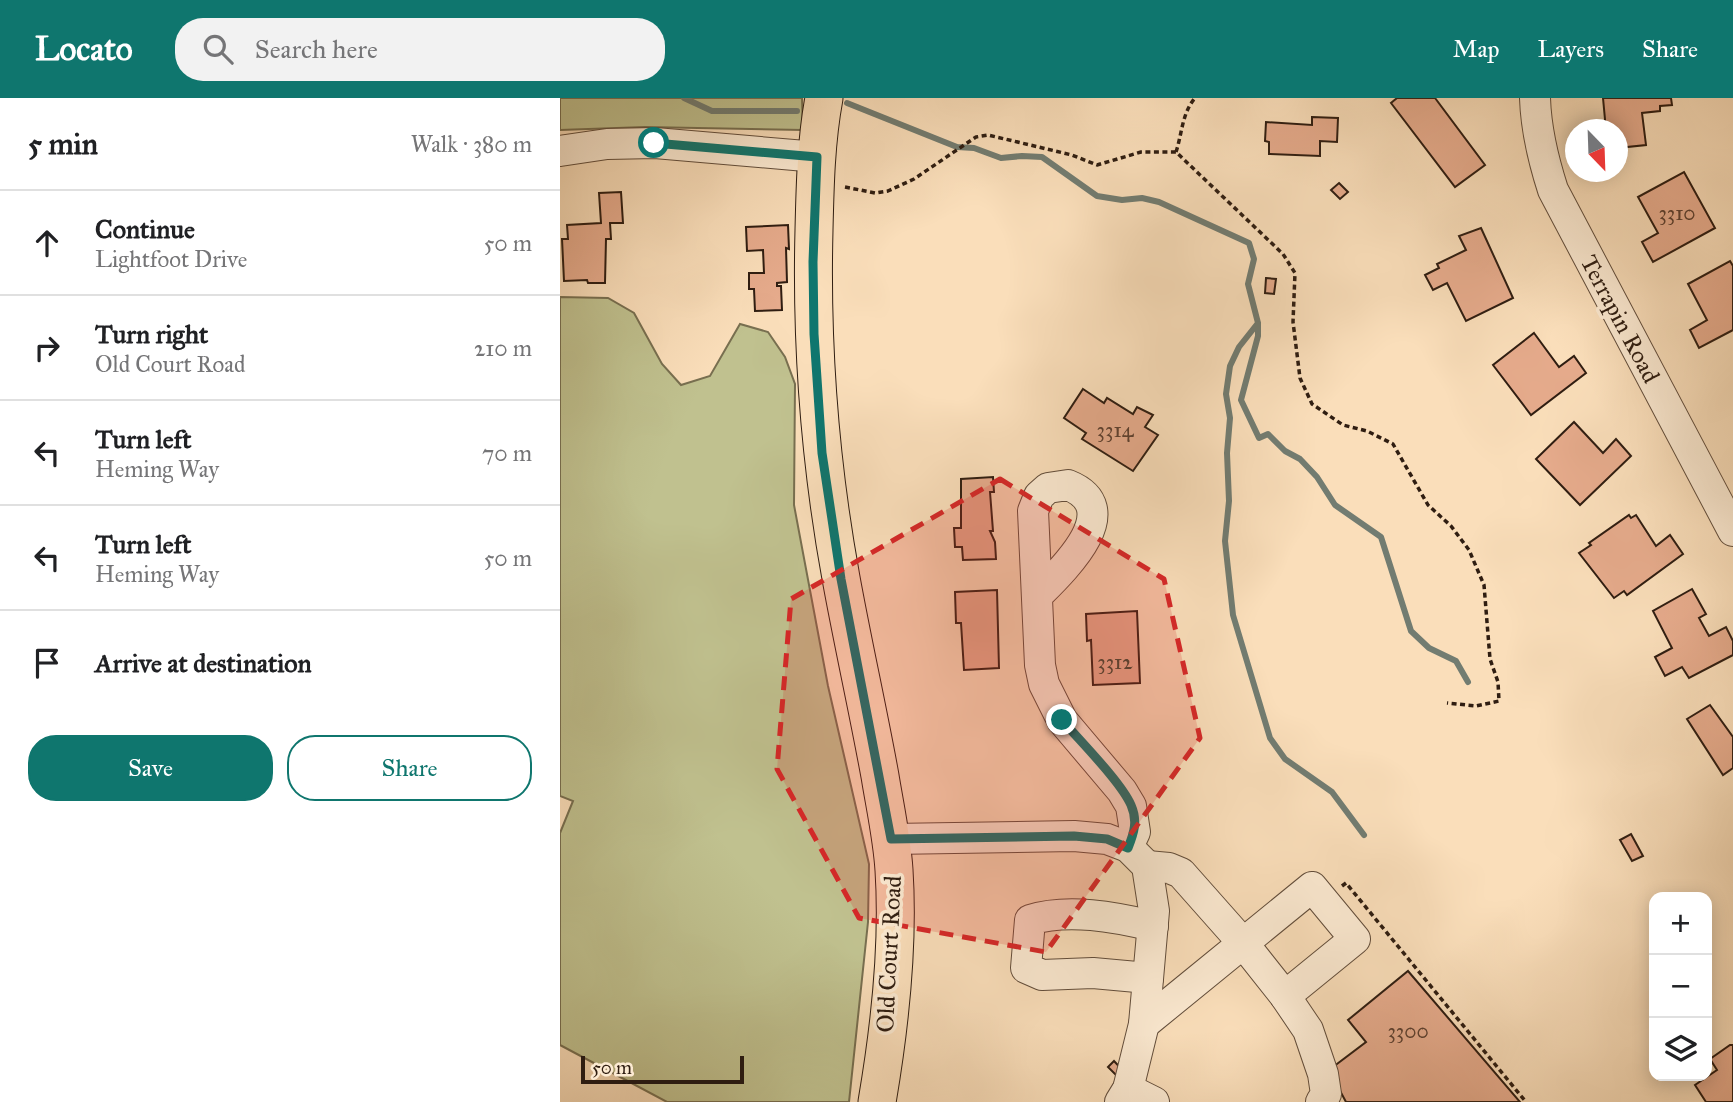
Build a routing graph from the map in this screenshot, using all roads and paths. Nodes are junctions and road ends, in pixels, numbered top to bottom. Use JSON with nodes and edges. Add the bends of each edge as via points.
{"nodes":[{"id":1,"x":824,"y":98,"type":"edge"},
{"id":2,"x":1195,"y":98,"type":"edge"},
{"id":3,"x":1535,"y":98,"type":"edge"},
{"id":4,"x":560,"y":152,"type":"edge"},
{"id":5,"x":1176,"y":152,"type":"junction"},
{"id":6,"x":817,"y":157,"type":"junction"},
{"id":7,"x":840,"y":185,"type":"dead end"},
{"id":8,"x":1733,"y":531,"type":"edge"},
{"id":9,"x":1037,"y":596,"type":"dead end"},
{"id":10,"x":1447,"y":703,"type":"dead end"},
{"id":11,"x":891,"y":839,"type":"junction"},
{"id":12,"x":1138,"y":857,"type":"junction"},
{"id":13,"x":1324,"y":901,"type":"junction"},
{"id":14,"x":1153,"y":926,"type":"junction"},
{"id":15,"x":1243,"y":943,"type":"junction"},
{"id":16,"x":1148,"y":978,"type":"junction"},
{"id":17,"x":1285,"y":996,"type":"junction"},
{"id":18,"x":1144,"y":1024,"type":"junction"},
{"id":19,"x":1134,"y":1098,"type":"edge"},
{"id":20,"x":877,"y":1102,"type":"edge"},
{"id":21,"x":1321,"y":1102,"type":"edge"},
{"id":22,"x":1526,"y":1102,"type":"edge"}],
"edges":[{"from":1,"to":6,"type":"main road","name":"Old Court Road"},
{"from":2,"to":5,"type":"path","via":[[1183,121]]},
{"from":3,"to":8,"type":"street","name":"Terrapin Road","via":[[1542,157],[1553,190]]},
{"from":4,"to":6,"type":"street","via":[[654,143]]},
{"from":5,"to":7,"type":"path","via":[[1142,152],[1097,165],[988,135],[976,137],[888,191],[875,193]]},
{"from":5,"to":10,"type":"path","via":[[1283,254],[1295,273],[1293,322],[1300,378],[1312,404],[1343,425],[1393,444],[1428,505],[1469,550],[1484,585],[1490,659],[1499,701],[1476,706]]},
{"from":6,"to":11,"type":"main road","name":"Old Court Road","via":[[814,334],[822,453]]},
{"from":9,"to":12,"type":"street","via":[[1044,684],[1062,720],[1131,806]]},
{"from":11,"to":12,"type":"street","via":[[1074,836],[1107,839]]},
{"from":11,"to":20,"type":"main road","name":"Old Court Road","via":[[895,899],[892,983]]},
{"from":12,"to":14,"type":"street","via":[[1154,911]]},
{"from":12,"to":15,"type":"street","via":[[1181,873]]},
{"from":13,"to":15,"type":"street","via":[[1312,887]]},
{"from":13,"to":17,"type":"street","via":[[1355,939]]},
{"from":13,"to":22,"type":"path","via":[[1346,883]]},
{"from":14,"to":16,"type":"street"},
{"from":14,"to":16,"type":"street","via":[[1049,914],[1030,920],[1027,947],[1026,968],[1042,975]]},
{"from":15,"to":17,"type":"street"},
{"from":15,"to":18,"type":"street"},
{"from":16,"to":18,"type":"street"},
{"from":17,"to":21,"type":"street","via":[[1308,1030],[1323,1074],[1326,1094]]},
{"from":18,"to":19,"type":"street"}]}
